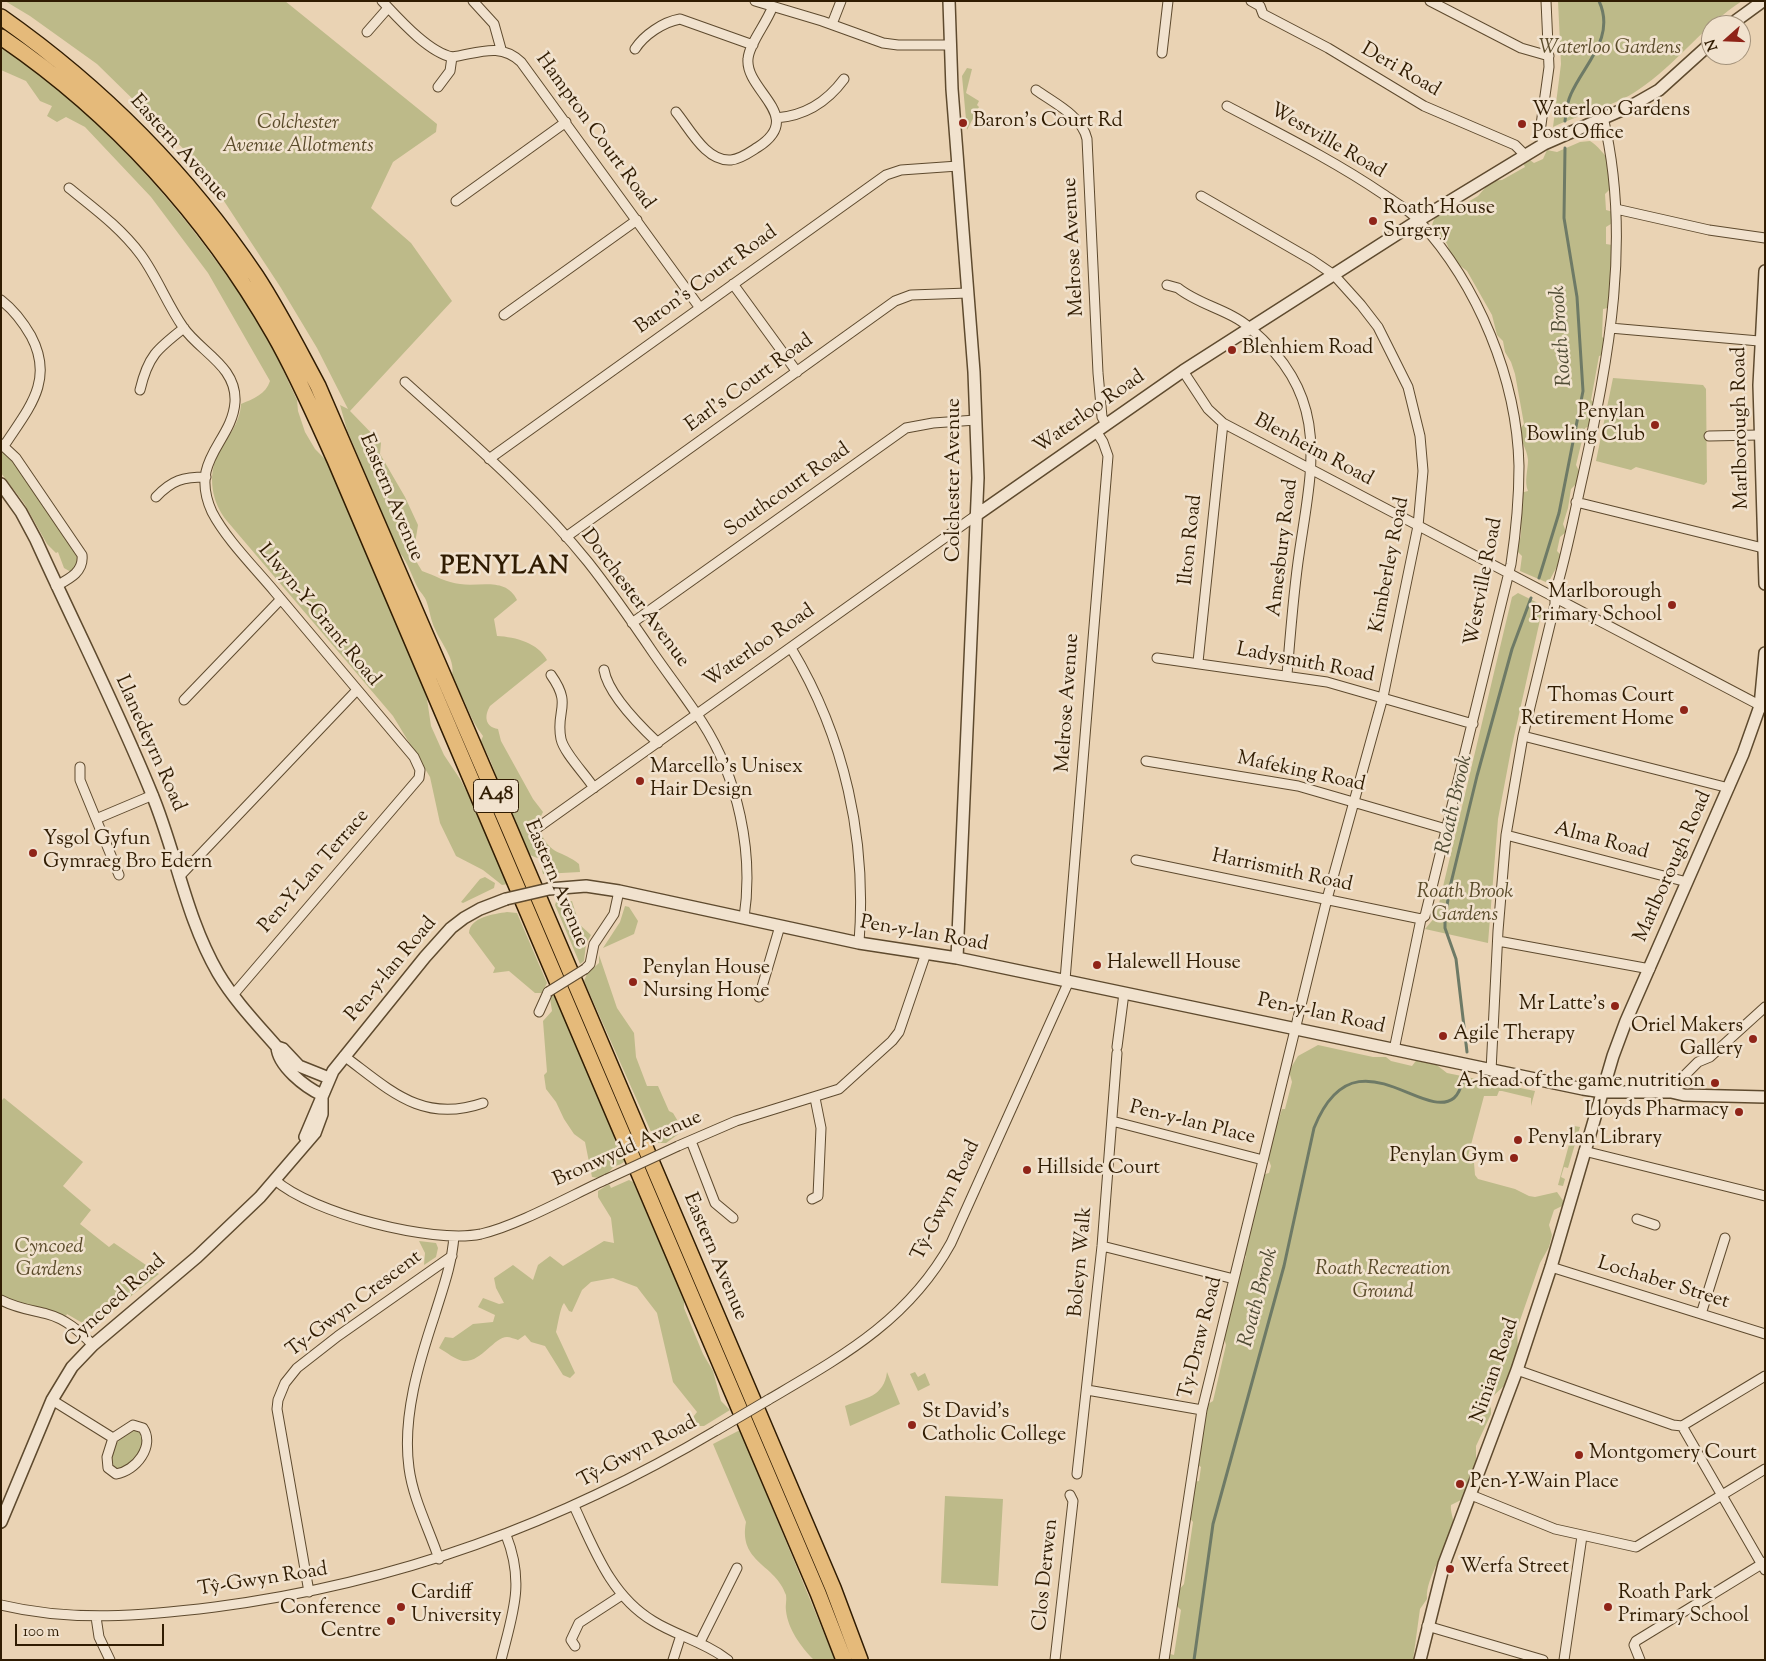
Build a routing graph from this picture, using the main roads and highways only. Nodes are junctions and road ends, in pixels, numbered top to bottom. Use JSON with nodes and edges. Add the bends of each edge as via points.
{"nodes":[{"id":1,"x":1,"y":18,"type":"edge"},
{"id":2,"x":1,"y":37,"type":"edge"},
{"id":3,"x":844,"y":1660,"type":"edge"},
{"id":4,"x":860,"y":1660,"type":"edge"}],
"edges":[{"from":1,"to":4,"type":"highway","name":"Eastern Avenue","number":"A48","via":[[108,102],[188,186],[257,277],[314,377],[544,908]]},
{"from":2,"to":3,"type":"highway","name":"Eastern Avenue","number":"A48","via":[[63,82],[178,196],[224,256],[274,334],[336,460],[815,1584]]}]}
